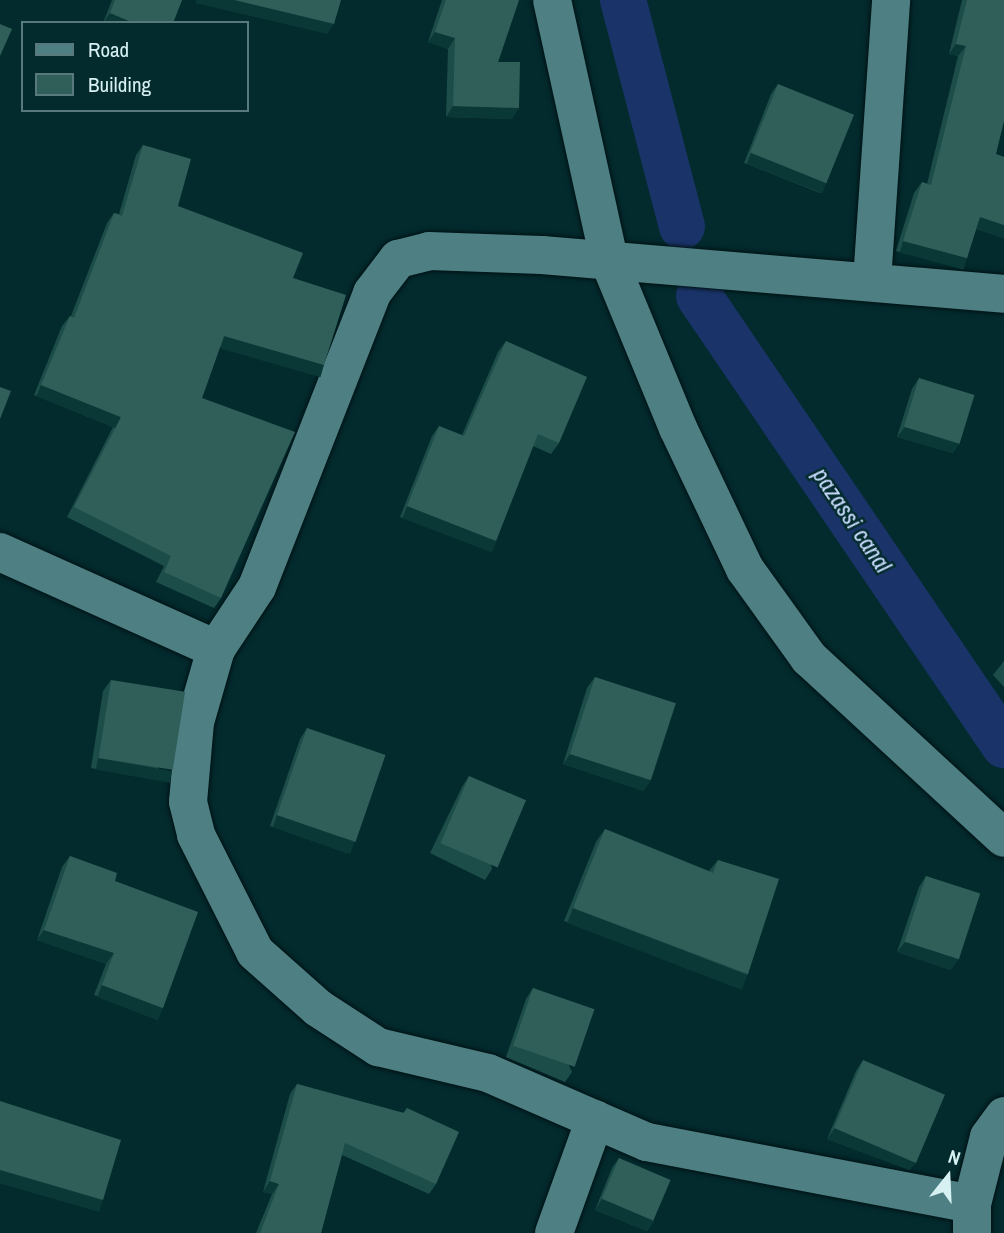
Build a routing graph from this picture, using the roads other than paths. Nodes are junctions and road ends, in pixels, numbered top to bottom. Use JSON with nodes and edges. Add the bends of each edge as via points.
{"nodes":[{"id":1,"x":552,"y":0,"type":"edge"},
{"id":2,"x":891,"y":0,"type":"edge"},
{"id":3,"x":610,"y":263,"type":"junction"},
{"id":4,"x":872,"y":281,"type":"junction"},
{"id":5,"x":1004,"y":294,"type":"edge"},
{"id":6,"x":0,"y":552,"type":"edge"},
{"id":7,"x":216,"y":649,"type":"junction"},
{"id":8,"x":1004,"y":838,"type":"edge"},
{"id":9,"x":1004,"y":1116,"type":"edge"},
{"id":10,"x":595,"y":1119,"type":"junction"},
{"id":11,"x":972,"y":1218,"type":"edge"},
{"id":12,"x":554,"y":1233,"type":"edge"}],
"edges":[{"from":1,"to":3,"type":"street"},
{"from":2,"to":4,"type":"street"},
{"from":3,"to":4,"type":"street"},
{"from":3,"to":7,"type":"street","via":[[429,251],[398,259],[383,274],[324,408],[257,587]]},
{"from":3,"to":8,"type":"street","via":[[678,428],[746,569],[809,658]]},
{"from":4,"to":5,"type":"street","via":[[907,288]]},
{"from":6,"to":7,"type":"street"},
{"from":7,"to":10,"type":"street","via":[[195,722],[188,802],[196,835],[255,952],[318,1008],[378,1047],[488,1073]]},
{"from":9,"to":11,"type":"street","via":[[989,1137]]},
{"from":10,"to":11,"type":"street","via":[[647,1142]]},
{"from":10,"to":12,"type":"street"}]}
